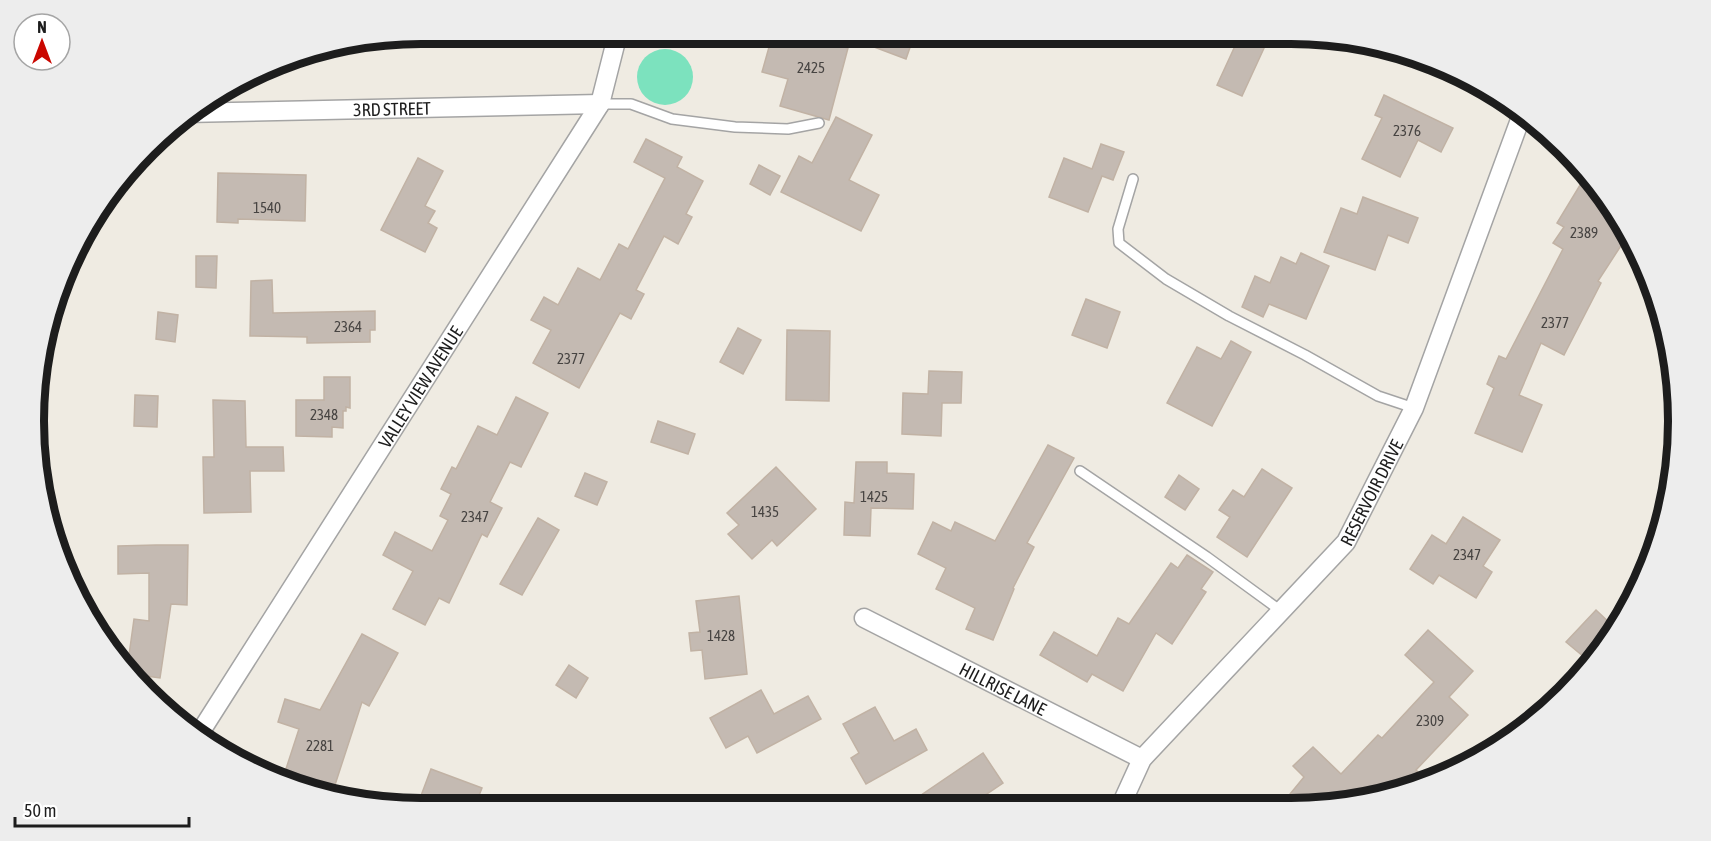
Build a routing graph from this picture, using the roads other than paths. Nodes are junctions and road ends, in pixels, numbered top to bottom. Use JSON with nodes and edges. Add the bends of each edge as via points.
{"nodes":[{"id":1,"x":615,"y":44,"type":"edge"},
{"id":2,"x":600,"y":104,"type":"junction"},
{"id":3,"x":203,"y":113,"type":"edge"},
{"id":4,"x":1520,"y":121,"type":"edge"},
{"id":5,"x":819,"y":123,"type":"dead end"},
{"id":6,"x":1133,"y":179,"type":"dead end"},
{"id":7,"x":1414,"y":408,"type":"junction"},
{"id":8,"x":1080,"y":471,"type":"dead end"},
{"id":9,"x":1281,"y":611,"type":"junction"},
{"id":10,"x":864,"y":618,"type":"dead end"},
{"id":11,"x":203,"y":728,"type":"edge"},
{"id":12,"x":1142,"y":759,"type":"junction"},
{"id":13,"x":1124,"y":798,"type":"edge"}],
"edges":[{"from":1,"to":2,"type":"street","name":"VALLEY VIEW AVENUE"},
{"from":2,"to":3,"type":"street","name":"3RD STREET"},
{"from":2,"to":5,"type":"lane","via":[[631,104],[672,119],[735,127],[788,129]]},
{"from":2,"to":11,"type":"street","name":"VALLEY VIEW AVENUE"},
{"from":4,"to":7,"type":"street","name":"RESERVOIR DRIVE"},
{"from":6,"to":7,"type":"lane","via":[[1118,229],[1119,243],[1166,279],[1229,316],[1377,396]]},
{"from":7,"to":9,"type":"street","name":"RESERVOIR DRIVE","via":[[1346,542]]},
{"from":8,"to":9,"type":"lane"},
{"from":9,"to":12,"type":"street","name":"RESERVOIR DRIVE"},
{"from":10,"to":12,"type":"street","name":"HILLRISE LANE"},
{"from":12,"to":13,"type":"street","name":"RESERVOIR DRIVE"}]}
